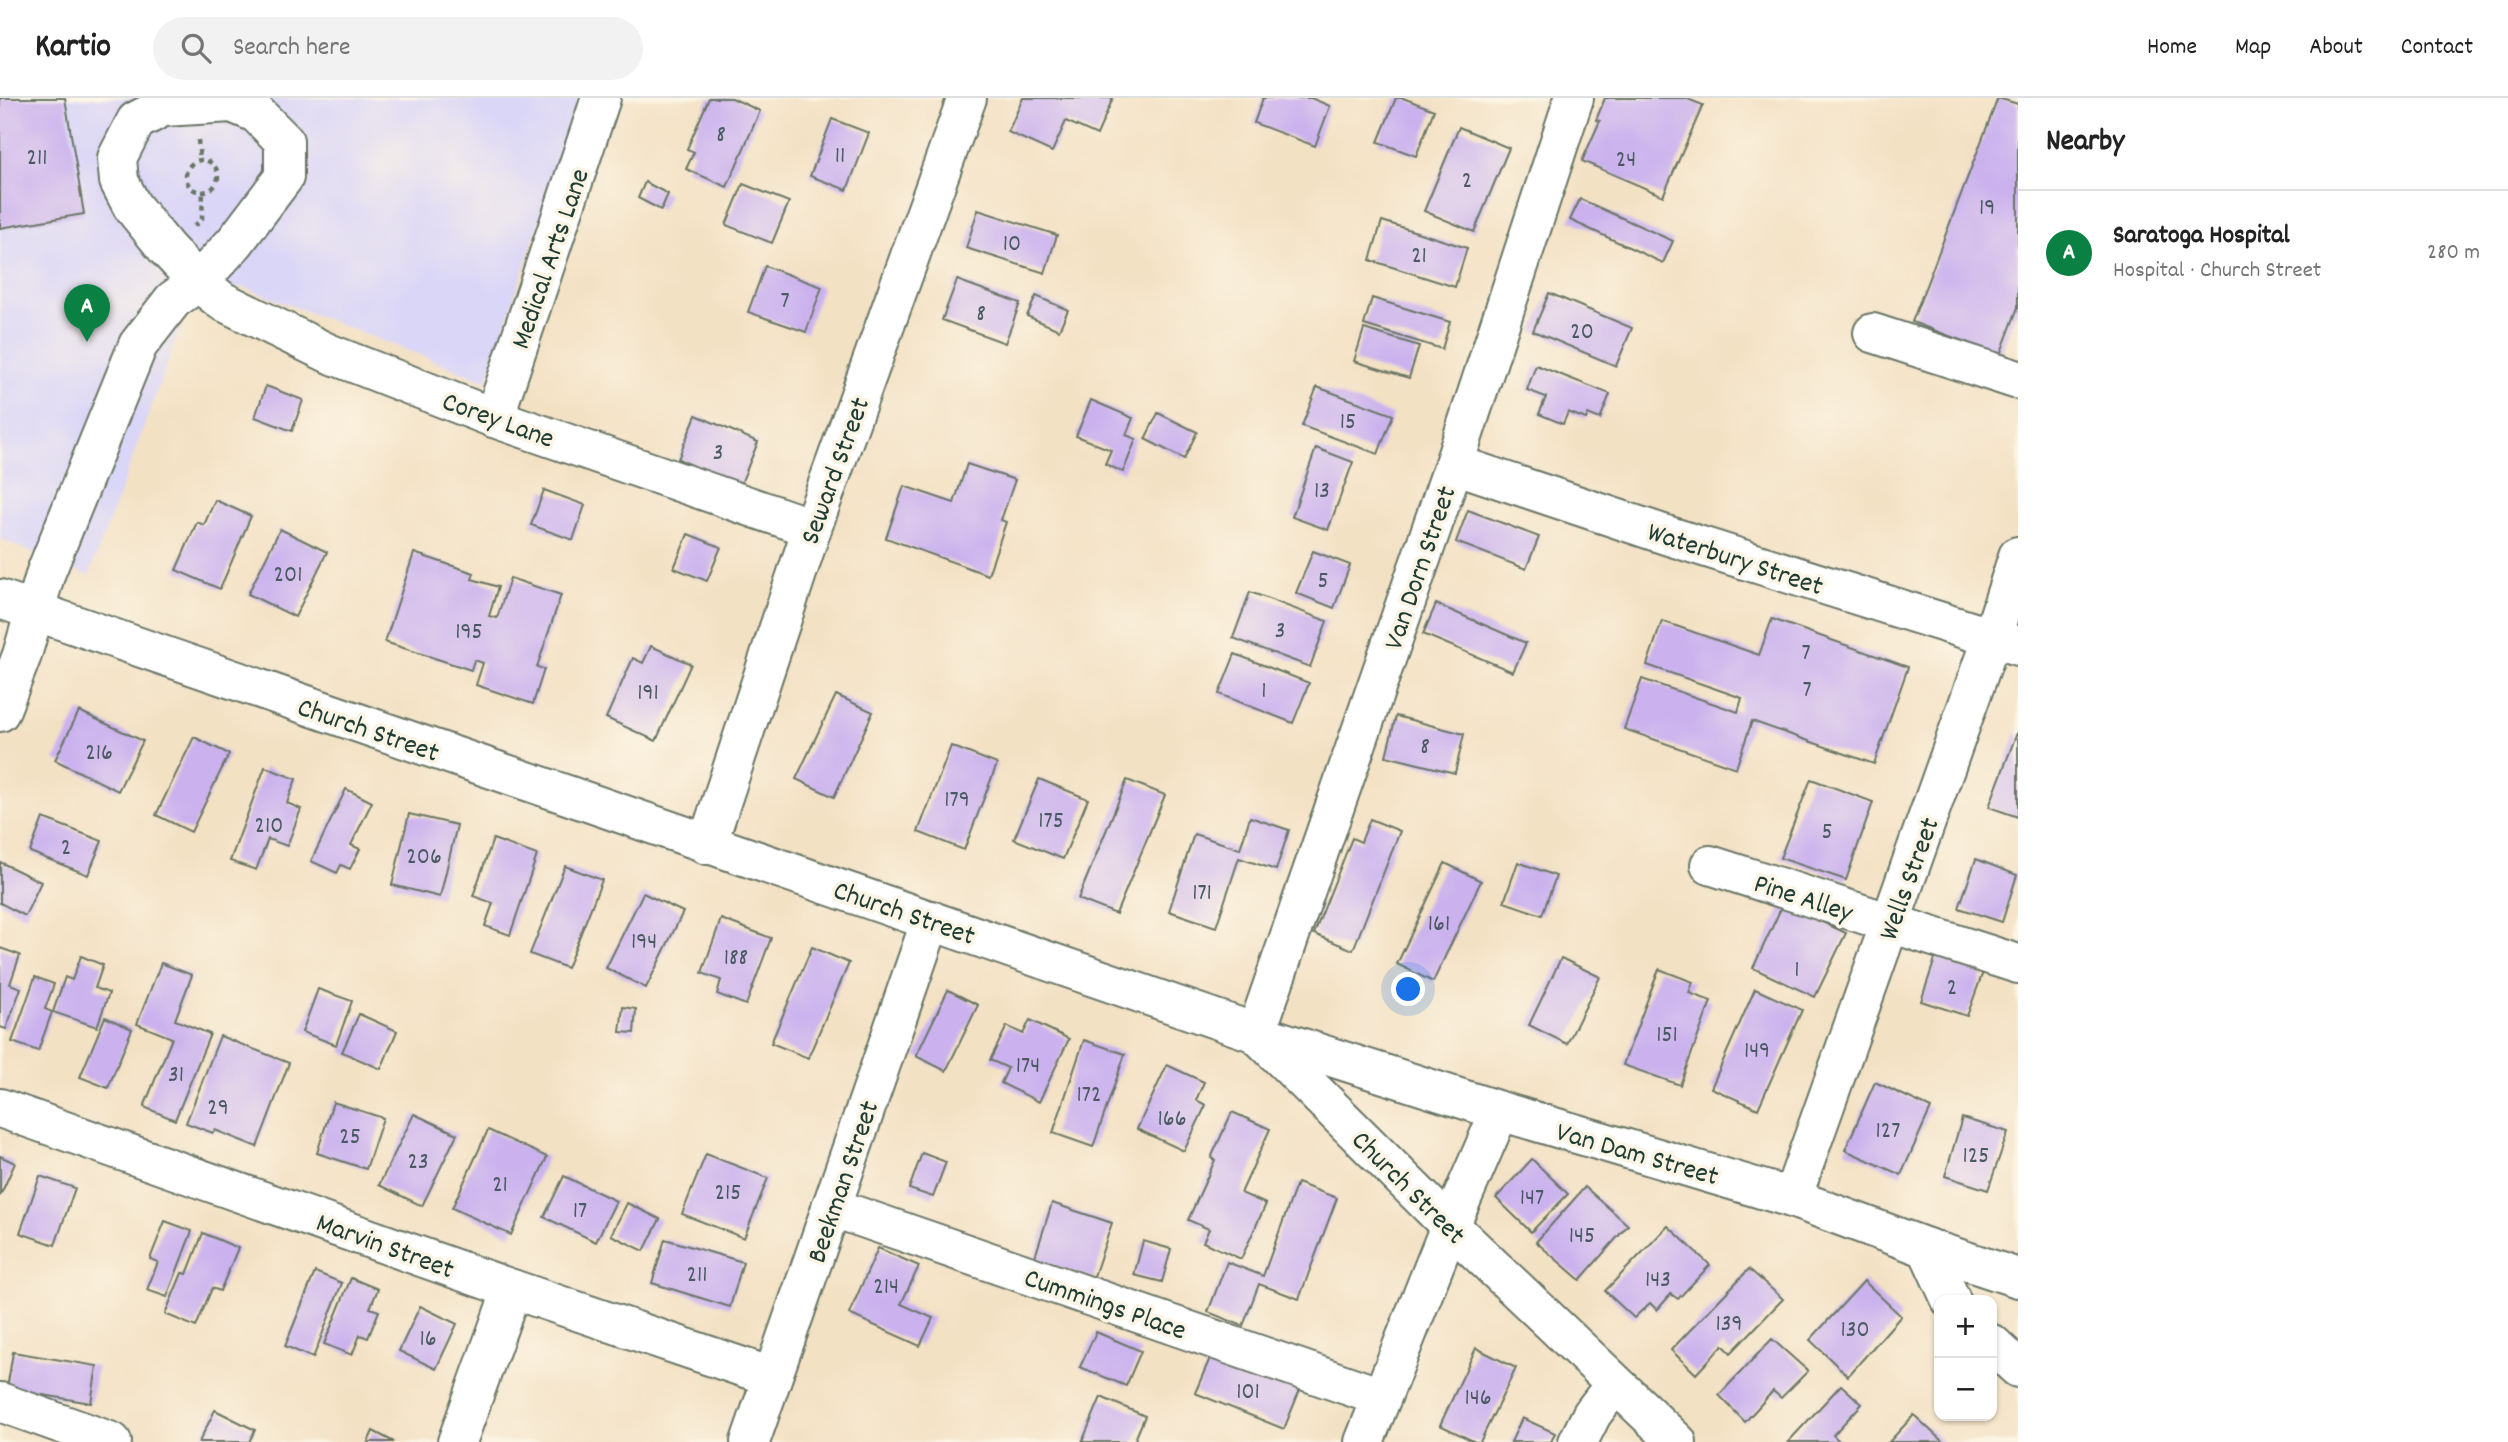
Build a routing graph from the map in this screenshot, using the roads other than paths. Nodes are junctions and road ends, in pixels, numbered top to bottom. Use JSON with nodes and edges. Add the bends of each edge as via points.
{"nodes":[{"id":1,"x":601,"y":98,"type":"edge"},
{"id":2,"x":967,"y":98,"type":"edge"},
{"id":3,"x":1570,"y":99,"type":"edge"},
{"id":4,"x":198,"y":282,"type":"junction"},
{"id":5,"x":1873,"y":333,"type":"dead end"},
{"id":6,"x":2018,"y":380,"type":"edge"},
{"id":7,"x":494,"y":418,"type":"junction"},
{"id":8,"x":1454,"y":464,"type":"junction"},
{"id":9,"x":812,"y":528,"type":"junction"},
{"id":10,"x":2018,"y":556,"type":"edge"},
{"id":11,"x":17,"y":605,"type":"edge"},
{"id":12,"x":2005,"y":642,"type":"edge"},
{"id":13,"x":0,"y":712,"type":"edge"},
{"id":14,"x":707,"y":845,"type":"junction"},
{"id":15,"x":1710,"y":865,"type":"dead end"},
{"id":16,"x":932,"y":920,"type":"junction"},
{"id":17,"x":1891,"y":924,"type":"junction"},
{"id":18,"x":2018,"y":964,"type":"edge"},
{"id":19,"x":1256,"y":1033,"type":"junction"},
{"id":20,"x":0,"y":1108,"type":"edge"},
{"id":21,"x":1500,"y":1111,"type":"junction"},
{"id":22,"x":1792,"y":1198,"type":"junction"},
{"id":23,"x":831,"y":1207,"type":"junction"},
{"id":24,"x":1450,"y":1226,"type":"junction"},
{"id":25,"x":1927,"y":1248,"type":"junction"},
{"id":26,"x":2018,"y":1278,"type":"edge"},
{"id":27,"x":512,"y":1289,"type":"junction"},
{"id":28,"x":1949,"y":1295,"type":"edge"},
{"id":29,"x":1997,"y":1349,"type":"edge"},
{"id":30,"x":2018,"y":1368,"type":"edge"},
{"id":31,"x":772,"y":1377,"type":"junction"},
{"id":32,"x":1615,"y":1384,"type":"junction"},
{"id":33,"x":1381,"y":1397,"type":"junction"},
{"id":34,"x":0,"y":1402,"type":"edge"},
{"id":35,"x":112,"y":1442,"type":"edge"},
{"id":36,"x":457,"y":1442,"type":"edge"},
{"id":37,"x":750,"y":1442,"type":"edge"},
{"id":38,"x":1364,"y":1442,"type":"edge"},
{"id":39,"x":1578,"y":1442,"type":"edge"},
{"id":40,"x":1677,"y":1442,"type":"edge"}],
"edges":[{"from":1,"to":7,"type":"street","name":"Medical Arts Lane"},
{"from":2,"to":9,"type":"street","name":"Seward Street"},
{"from":3,"to":8,"type":"street","name":"Van Dorn Street"},
{"from":4,"to":4,"type":"street","name":"Corey Lane","via":[[284,177],[284,141],[256,113],[232,103],[163,107],[136,121],[117,158],[119,181],[132,206]]},
{"from":4,"to":7,"type":"street","name":"Corey Lane","via":[[222,301],[328,353]]},
{"from":4,"to":11,"type":"street","via":[[173,300],[138,345],[51,559]]},
{"from":5,"to":6,"type":"street"},
{"from":7,"to":9,"type":"street","name":"Corey Lane"},
{"from":8,"to":12,"type":"street","name":"Waterbury Street"},
{"from":8,"to":19,"type":"street","name":"Van Dorn Street"},
{"from":9,"to":14,"type":"street","name":"Seward Street"},
{"from":10,"to":12,"type":"street","name":"Wells Street"},
{"from":11,"to":13,"type":"street","via":[[22,655]]},
{"from":11,"to":14,"type":"street","name":"Church Street"},
{"from":12,"to":17,"type":"street","name":"Wells Street"},
{"from":14,"to":16,"type":"street","name":"Church Street"},
{"from":15,"to":17,"type":"street","name":"Pine Alley"},
{"from":16,"to":19,"type":"street","name":"Church Street"},
{"from":16,"to":23,"type":"street","name":"Beekman Street"},
{"from":17,"to":18,"type":"street","name":"Pine Alley"},
{"from":17,"to":22,"type":"street","name":"Wells Street"},
{"from":19,"to":21,"type":"street","name":"Van Dam Street"},
{"from":19,"to":24,"type":"street","name":"Church Street"},
{"from":20,"to":27,"type":"street","name":"Marvin Street"},
{"from":21,"to":22,"type":"street","name":"Van Dam Street"},
{"from":21,"to":24,"type":"street"},
{"from":22,"to":25,"type":"street","name":"Van Dam Street"},
{"from":23,"to":31,"type":"street","name":"Beekman Street"},
{"from":23,"to":33,"type":"street","name":"Cummings Place"},
{"from":24,"to":32,"type":"street","name":"Church Street"},
{"from":24,"to":33,"type":"street"},
{"from":25,"to":26,"type":"street","name":"Van Dam Street"},
{"from":25,"to":28,"type":"street"},
{"from":27,"to":31,"type":"street","name":"Marvin Street"},
{"from":27,"to":36,"type":"street"},
{"from":29,"to":30,"type":"street"},
{"from":31,"to":37,"type":"street","name":"Beekman Street"},
{"from":32,"to":39,"type":"street"},
{"from":32,"to":40,"type":"street","name":"Church Street"},
{"from":33,"to":38,"type":"street"},
{"from":34,"to":35,"type":"street"}]}
